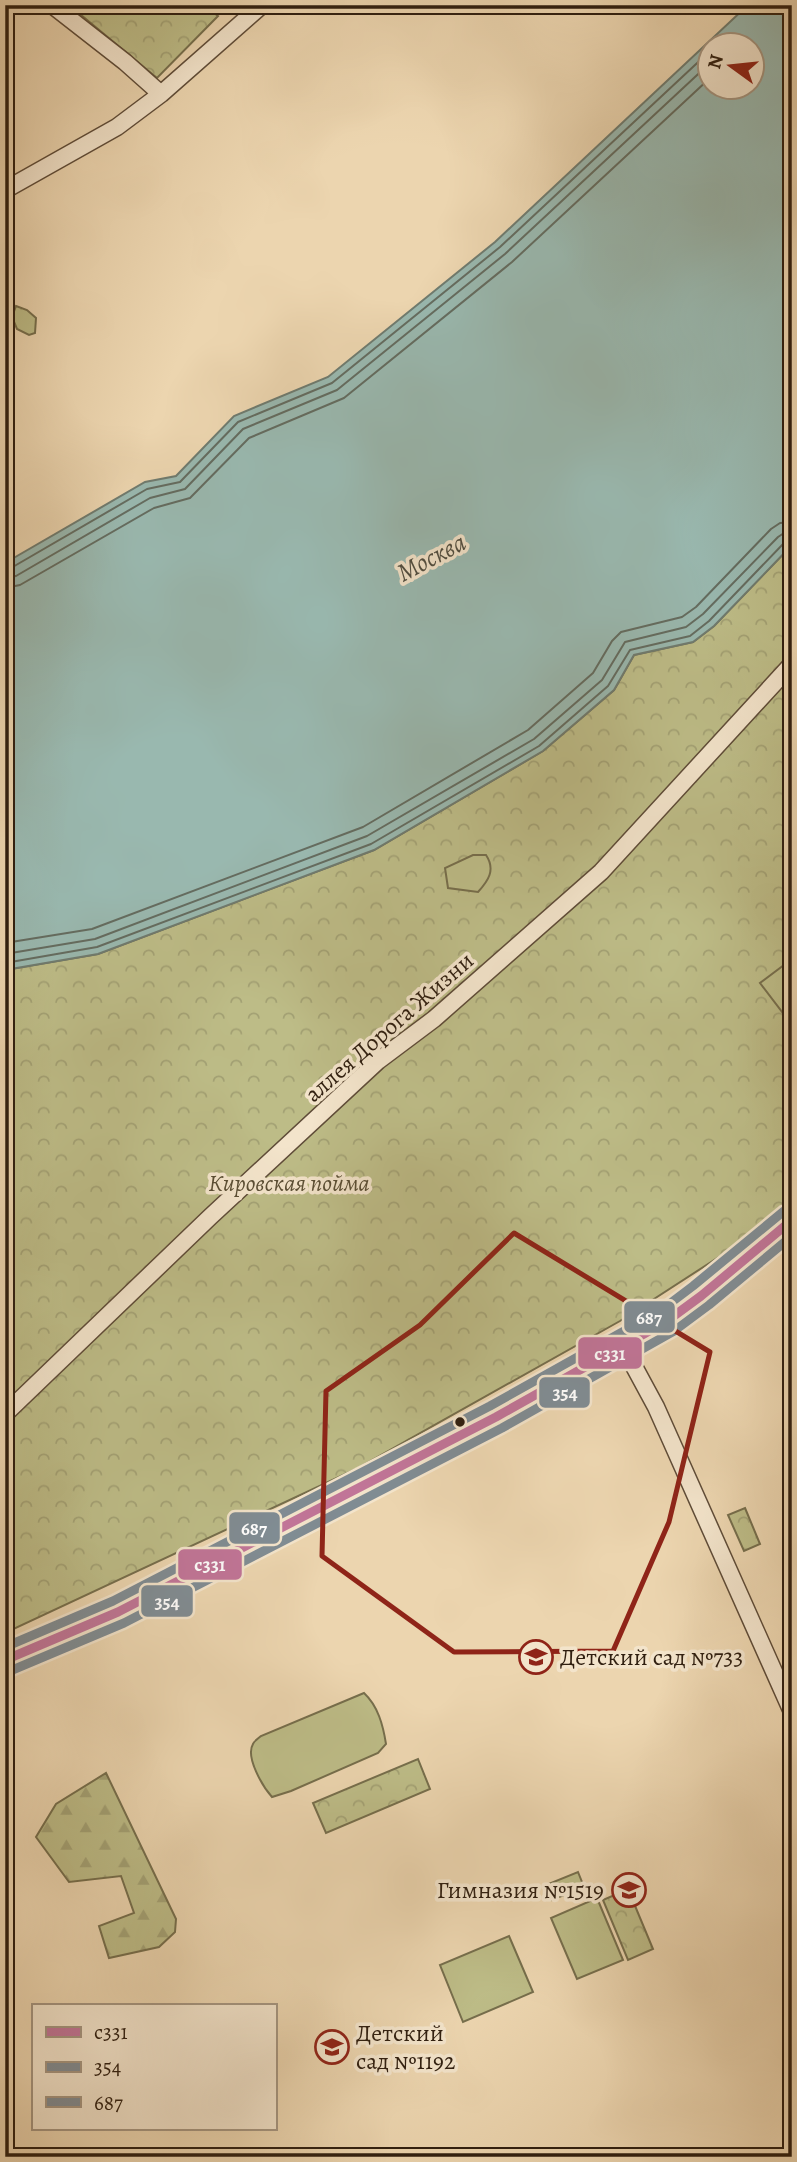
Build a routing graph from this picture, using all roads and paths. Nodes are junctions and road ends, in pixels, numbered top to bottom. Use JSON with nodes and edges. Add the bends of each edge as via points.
{"nodes":[{"id":1,"x":52,"y":5,"type":"edge"},
{"id":2,"x":255,"y":7,"type":"edge"},
{"id":3,"x":161,"y":94,"type":"junction"},
{"id":4,"x":5,"y":190,"type":"edge"},
{"id":5,"x":792,"y":664,"type":"edge"},
{"id":6,"x":792,"y":1220,"type":"edge"},
{"id":7,"x":623,"y":1346,"type":"junction"},
{"id":8,"x":5,"y":1414,"type":"edge"},
{"id":9,"x":5,"y":1660,"type":"edge"},
{"id":10,"x":792,"y":1712,"type":"edge"}],
"edges":[{"from":1,"to":3,"type":"street"},
{"from":2,"to":3,"type":"street"},
{"from":3,"to":4,"type":"street","via":[[107,134]]},
{"from":5,"to":8,"type":"street","name":"аллея Дорога Жизни","via":[[601,872],[434,1019],[378,1061]]},
{"from":6,"to":7,"type":"street","via":[[701,1296]]},
{"from":7,"to":9,"type":"street","via":[[496,1417],[118,1612]]},
{"from":7,"to":10,"type":"street","via":[[656,1406]]}]}
